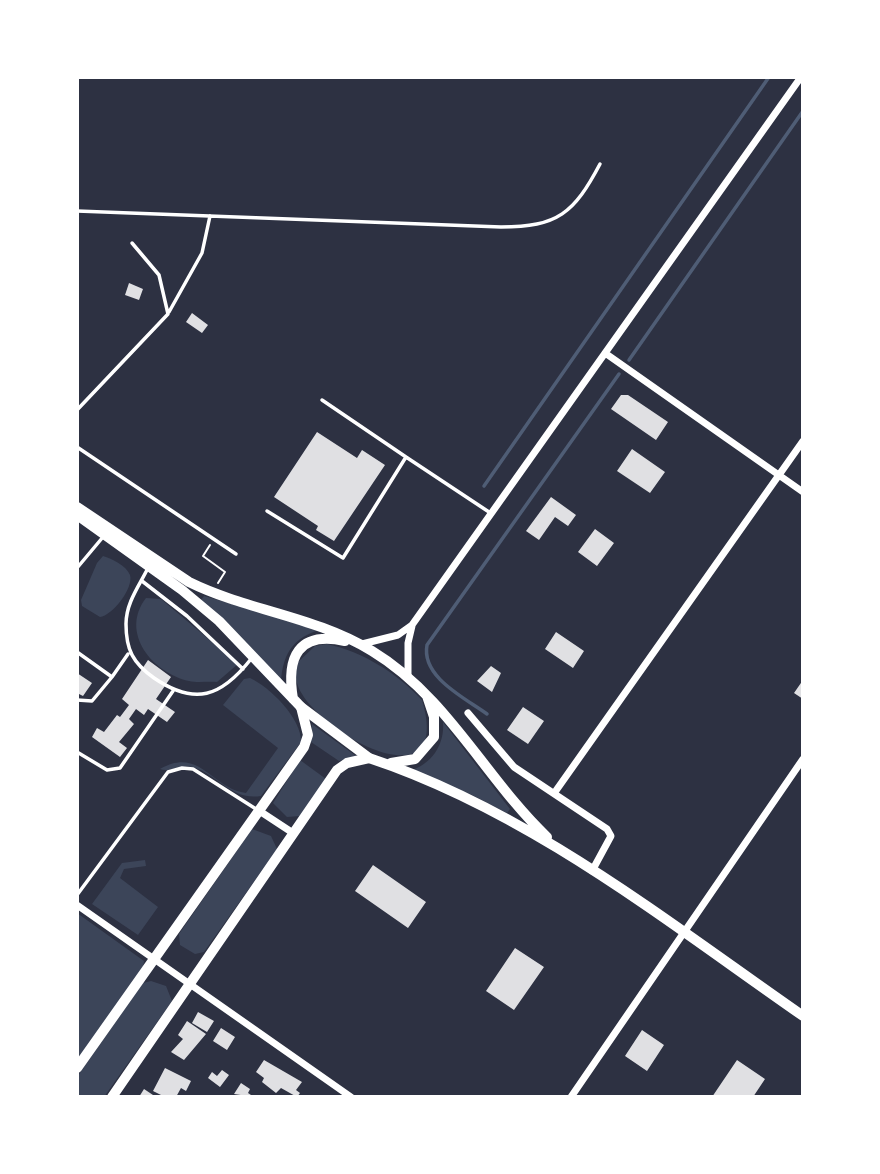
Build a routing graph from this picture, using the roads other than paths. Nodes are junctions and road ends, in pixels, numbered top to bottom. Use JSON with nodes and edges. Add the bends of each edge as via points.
{"nodes":[{"id":1,"x":801,"y":77,"type":"edge"},
{"id":2,"x":600,"y":163,"type":"dead end"},
{"id":3,"x":77,"y":211,"type":"edge"},
{"id":4,"x":210,"y":216,"type":"junction"},
{"id":5,"x":132,"y":243,"type":"dead end"},
{"id":6,"x":168,"y":314,"type":"junction"},
{"id":7,"x":605,"y":354,"type":"junction"},
{"id":8,"x":322,"y":400,"type":"dead end"},
{"id":9,"x":77,"y":411,"type":"edge"},
{"id":10,"x":803,"y":441,"type":"edge"},
{"id":11,"x":77,"y":447,"type":"edge"},
{"id":12,"x":406,"y":457,"type":"junction"},
{"id":13,"x":780,"y":475,"type":"junction"},
{"id":14,"x":803,"y":492,"type":"edge"},
{"id":15,"x":77,"y":507,"type":"edge"},
{"id":16,"x":267,"y":511,"type":"dead end"},
{"id":17,"x":77,"y":515,"type":"edge"},
{"id":18,"x":493,"y":515,"type":"junction"},
{"id":19,"x":104,"y":535,"type":"junction"},
{"id":20,"x":236,"y":554,"type":"dead end"},
{"id":21,"x":149,"y":566,"type":"junction"},
{"id":22,"x":77,"y":568,"type":"edge"},
{"id":23,"x":142,"y":581,"type":"junction"},
{"id":24,"x":412,"y":625,"type":"junction"},
{"id":25,"x":359,"y":644,"type":"junction"},
{"id":26,"x":77,"y":652,"type":"edge"},
{"id":27,"x":129,"y":653,"type":"junction"},
{"id":28,"x":253,"y":656,"type":"junction"},
{"id":29,"x":243,"y":669,"type":"junction"},
{"id":30,"x":112,"y":677,"type":"junction"},
{"id":31,"x":408,"y":677,"type":"junction"},
{"id":32,"x":173,"y":691,"type":"junction"},
{"id":33,"x":427,"y":693,"type":"junction"},
{"id":34,"x":77,"y":700,"type":"edge"},
{"id":35,"x":297,"y":703,"type":"junction"},
{"id":36,"x":468,"y":713,"type":"dead end"},
{"id":37,"x":77,"y":752,"type":"edge"},
{"id":38,"x":369,"y":758,"type":"junction"},
{"id":39,"x":803,"y":759,"type":"edge"},
{"id":40,"x":382,"y":762,"type":"junction"},
{"id":41,"x":555,"y":792,"type":"junction"},
{"id":42,"x":258,"y":810,"type":"junction"},
{"id":43,"x":293,"y":833,"type":"junction"},
{"id":44,"x":564,"y":853,"type":"junction"},
{"id":45,"x":592,"y":872,"type":"junction"},
{"id":46,"x":77,"y":895,"type":"edge"},
{"id":47,"x":77,"y":905,"type":"edge"},
{"id":48,"x":683,"y":932,"type":"junction"},
{"id":49,"x":154,"y":958,"type":"junction"},
{"id":50,"x":190,"y":984,"type":"junction"},
{"id":51,"x":803,"y":1016,"type":"edge"},
{"id":52,"x":77,"y":1068,"type":"edge"},
{"id":53,"x":112,"y":1097,"type":"edge"},
{"id":54,"x":350,"y":1097,"type":"edge"},
{"id":55,"x":571,"y":1097,"type":"edge"}],
"edges":[{"from":1,"to":7,"type":"street"},
{"from":2,"to":4,"type":"lane","via":[[573,206],[557,219],[538,225]]},
{"from":3,"to":4,"type":"lane"},
{"from":4,"to":6,"type":"lane","via":[[202,253]]},
{"from":5,"to":6,"type":"lane","via":[[159,275]]},
{"from":6,"to":9,"type":"lane"},
{"from":7,"to":13,"type":"street"},
{"from":7,"to":18,"type":"street"},
{"from":8,"to":12,"type":"lane"},
{"from":10,"to":13,"type":"street"},
{"from":11,"to":20,"type":"lane"},
{"from":12,"to":16,"type":"lane","via":[[343,558]]},
{"from":12,"to":18,"type":"lane"},
{"from":13,"to":14,"type":"street"},
{"from":13,"to":41,"type":"street"},
{"from":15,"to":25,"type":"highway","via":[[198,587],[299,618]]},
{"from":17,"to":19,"type":"highway"},
{"from":18,"to":24,"type":"street"},
{"from":19,"to":21,"type":"highway"},
{"from":19,"to":22,"type":"lane"},
{"from":21,"to":23,"type":"lane"},
{"from":21,"to":28,"type":"highway","via":[[210,614]]},
{"from":23,"to":27,"type":"lane","via":[[128,608]]},
{"from":23,"to":29,"type":"lane"},
{"from":24,"to":25,"type":"street","via":[[398,635]]},
{"from":24,"to":31,"type":"street"},
{"from":25,"to":31,"type":"highway"},
{"from":25,"to":35,"type":"highway","via":[[327,638],[298,649],[290,669]]},
{"from":26,"to":30,"type":"lane"},
{"from":27,"to":30,"type":"lane"},
{"from":27,"to":32,"type":"lane","via":[[136,666]]},
{"from":28,"to":29,"type":"lane"},
{"from":28,"to":35,"type":"highway"},
{"from":29,"to":32,"type":"lane","via":[[218,690],[196,696]]},
{"from":30,"to":34,"type":"lane","via":[[92,701]]},
{"from":31,"to":33,"type":"highway"},
{"from":32,"to":37,"type":"lane","via":[[120,768],[107,770]]},
{"from":33,"to":40,"type":"highway","via":[[435,728],[429,746],[405,763]]},
{"from":33,"to":44,"type":"highway","via":[[517,805]]},
{"from":35,"to":38,"type":"highway"},
{"from":35,"to":42,"type":"main road","via":[[307,727],[307,741]]},
{"from":36,"to":41,"type":"street","via":[[514,767]]},
{"from":38,"to":40,"type":"highway"},
{"from":38,"to":43,"type":"main road","via":[[341,765]]},
{"from":39,"to":48,"type":"street"},
{"from":40,"to":44,"type":"highway","via":[[487,807]]},
{"from":41,"to":45,"type":"street","via":[[611,836]]},
{"from":42,"to":43,"type":"street"},
{"from":42,"to":46,"type":"lane","via":[[193,769],[168,772]]},
{"from":42,"to":49,"type":"main road"},
{"from":43,"to":50,"type":"main road"},
{"from":44,"to":45,"type":"highway"},
{"from":45,"to":48,"type":"highway"},
{"from":47,"to":49,"type":"street"},
{"from":48,"to":51,"type":"highway"},
{"from":48,"to":55,"type":"street"},
{"from":49,"to":50,"type":"street"},
{"from":49,"to":52,"type":"main road"},
{"from":50,"to":53,"type":"main road"},
{"from":50,"to":54,"type":"street"}]}
